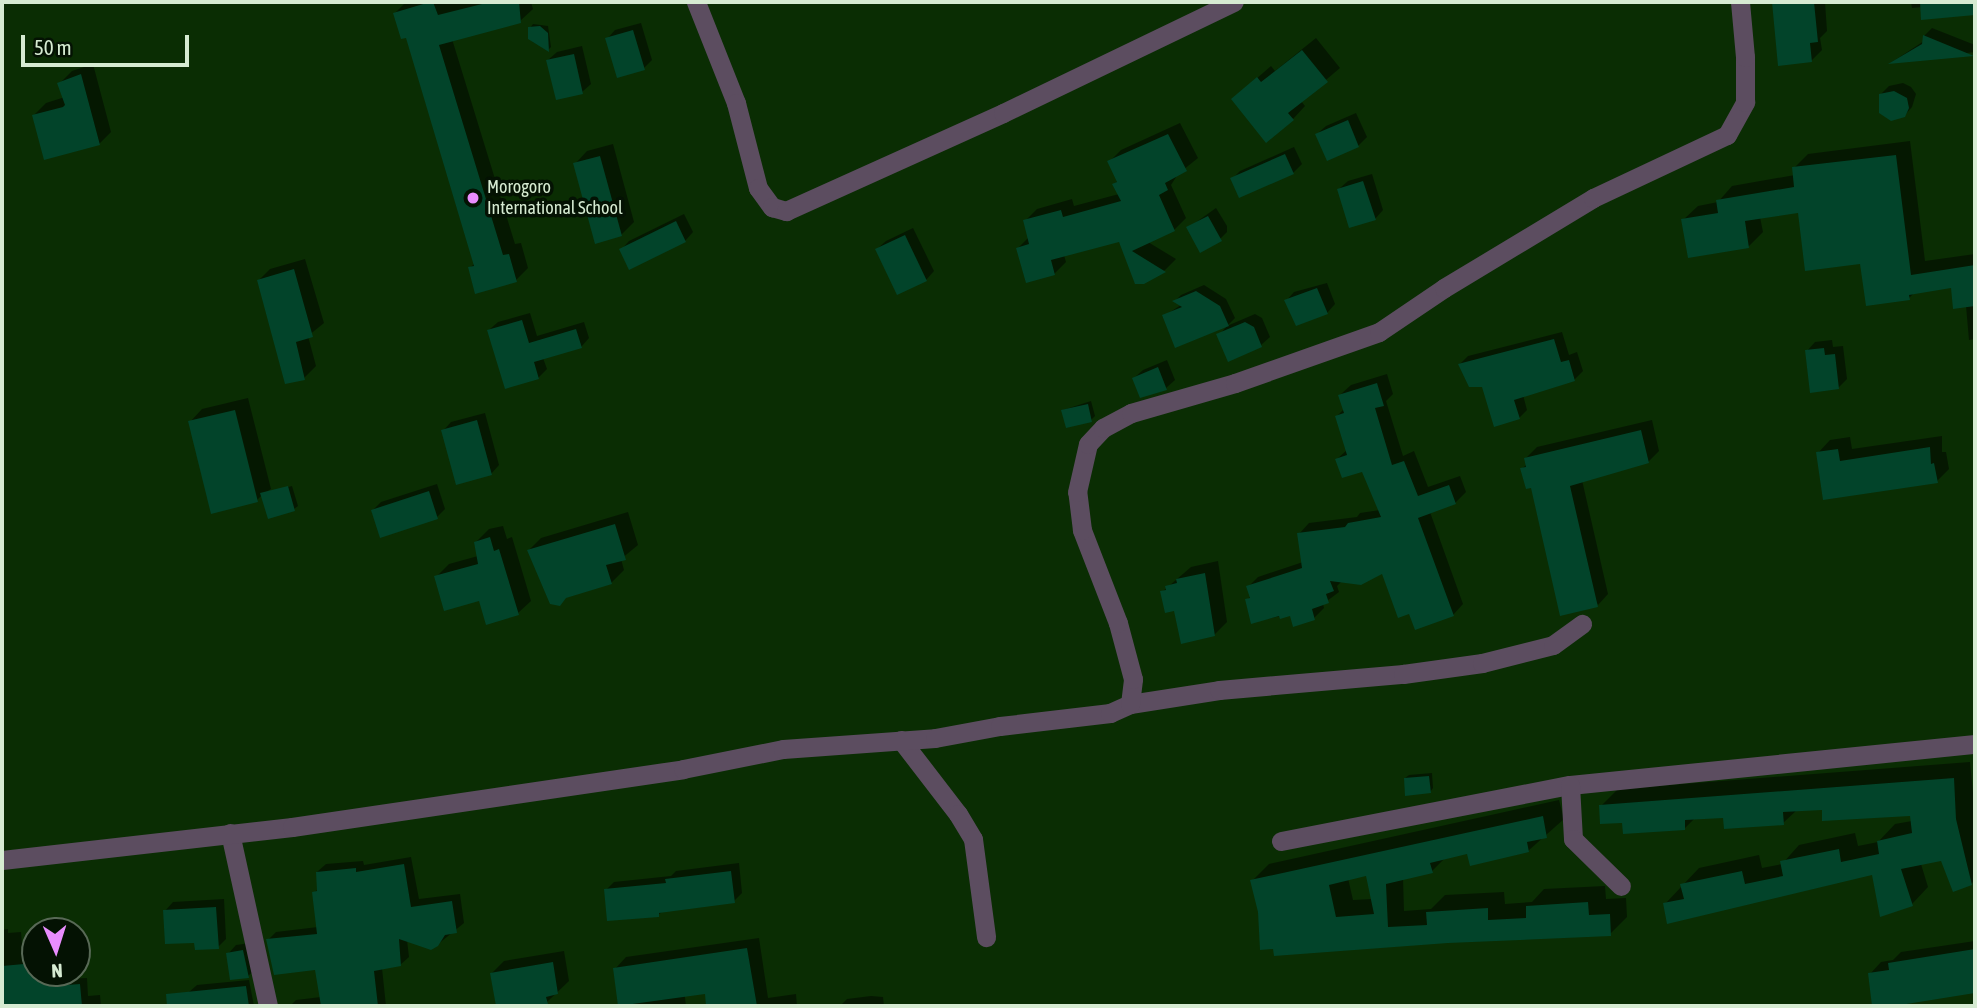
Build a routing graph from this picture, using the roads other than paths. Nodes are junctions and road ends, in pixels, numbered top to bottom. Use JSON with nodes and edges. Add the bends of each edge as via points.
{"nodes":[{"id":1,"x":695,"y":2,"type":"edge"},
{"id":2,"x":1234,"y":2,"type":"edge"},
{"id":3,"x":1740,"y":2,"type":"edge"},
{"id":4,"x":1582,"y":624,"type":"dead end"},
{"id":5,"x":1130,"y":704,"type":"junction"},
{"id":6,"x":901,"y":740,"type":"junction"},
{"id":7,"x":1975,"y":744,"type":"edge"},
{"id":8,"x":1570,"y":785,"type":"junction"},
{"id":9,"x":230,"y":833,"type":"junction"},
{"id":10,"x":1281,"y":841,"type":"dead end"},
{"id":11,"x":2,"y":860,"type":"edge"},
{"id":12,"x":1621,"y":887,"type":"dead end"},
{"id":13,"x":986,"y":937,"type":"dead end"},
{"id":14,"x":268,"y":1006,"type":"edge"}],
"edges":[{"from":1,"to":2,"type":"street","via":[[736,103],[758,188],[772,207],[786,211]]},
{"from":3,"to":5,"type":"street","via":[[1745,102],[1727,135],[1593,198],[1380,332],[1235,383],[1131,413],[1103,428],[1088,444],[1077,492],[1082,530],[1128,658],[1133,679]]},
{"from":4,"to":5,"type":"street","via":[[1553,645],[1482,663],[1219,690]]},
{"from":5,"to":6,"type":"street","via":[[1110,713]]},
{"from":6,"to":9,"type":"street","via":[[783,749],[683,769]]},
{"from":6,"to":13,"type":"street","via":[[973,839]]},
{"from":7,"to":8,"type":"street"},
{"from":8,"to":10,"type":"street"},
{"from":8,"to":12,"type":"street","via":[[1573,839]]},
{"from":9,"to":11,"type":"street"},
{"from":9,"to":14,"type":"street"}]}
